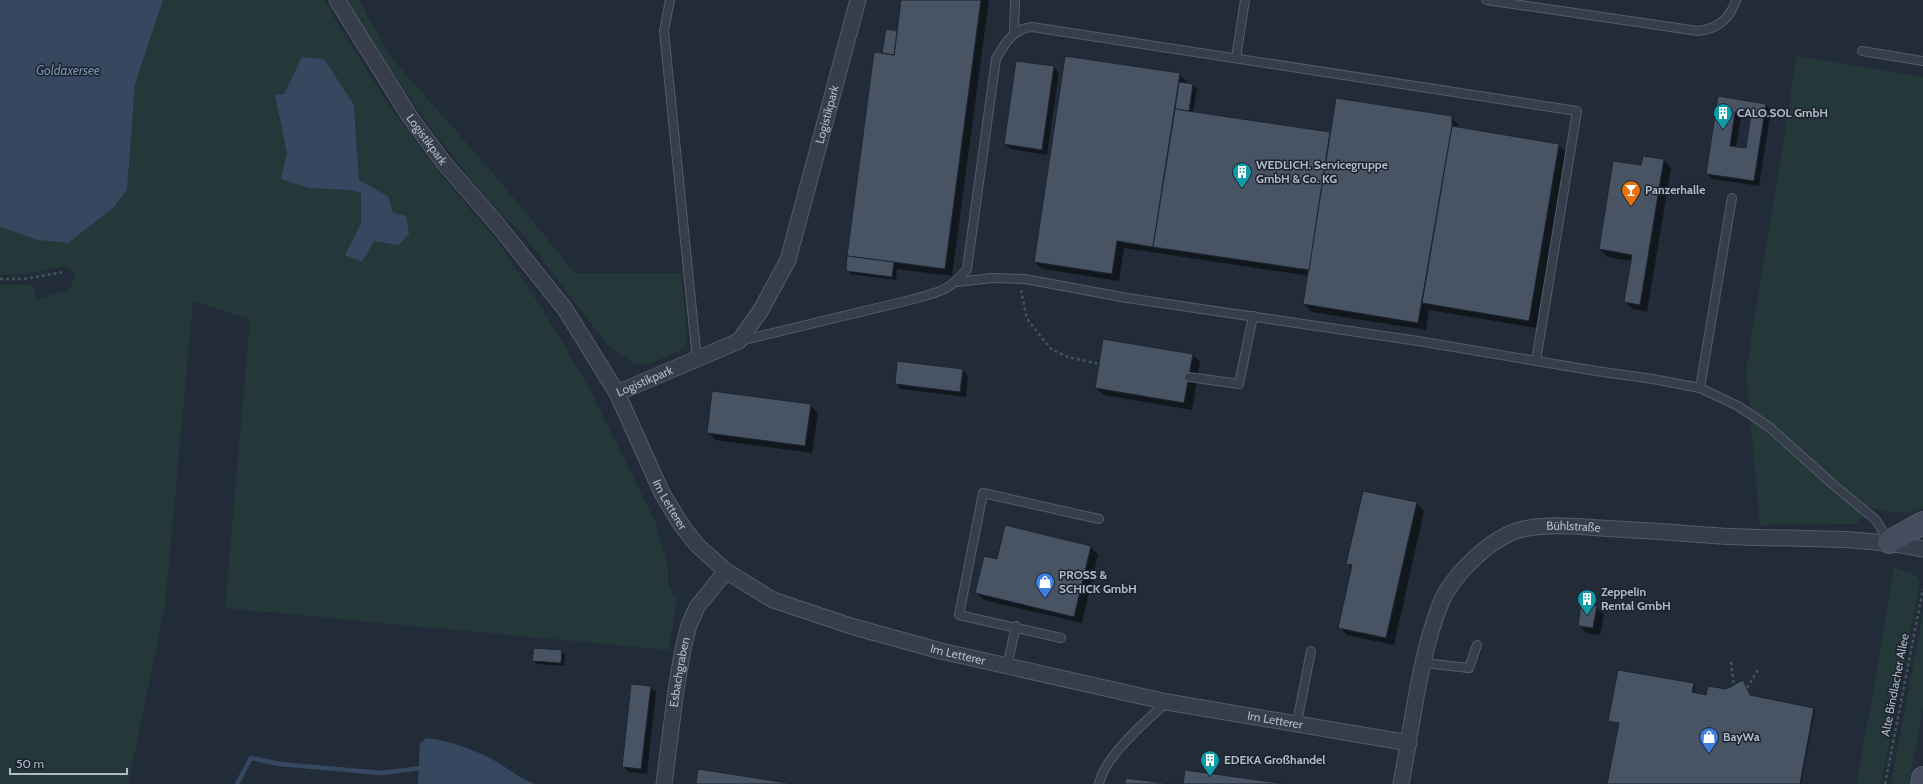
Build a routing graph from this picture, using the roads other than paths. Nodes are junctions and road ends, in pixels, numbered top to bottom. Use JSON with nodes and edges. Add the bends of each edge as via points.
{"nodes":[{"id":1,"x":337,"y":0,"type":"edge"},
{"id":2,"x":670,"y":0,"type":"edge"},
{"id":3,"x":858,"y":0,"type":"edge"},
{"id":4,"x":1015,"y":0,"type":"edge"},
{"id":5,"x":1245,"y":0,"type":"edge"},
{"id":6,"x":1486,"y":0,"type":"edge"},
{"id":7,"x":1736,"y":0,"type":"edge"},
{"id":8,"x":1014,"y":32,"type":"junction"},
{"id":9,"x":1862,"y":51,"type":"dead end"},
{"id":10,"x":1236,"y":58,"type":"junction"},
{"id":11,"x":1923,"y":61,"type":"edge"},
{"id":12,"x":1732,"y":198,"type":"dead end"},
{"id":13,"x":957,"y":282,"type":"junction"},
{"id":14,"x":1253,"y":316,"type":"junction"},
{"id":15,"x":739,"y":341,"type":"junction"},
{"id":16,"x":697,"y":360,"type":"junction"},
{"id":17,"x":1536,"y":361,"type":"junction"},
{"id":18,"x":1189,"y":377,"type":"dead end"},
{"id":19,"x":1700,"y":388,"type":"junction"},
{"id":20,"x":617,"y":393,"type":"junction"},
{"id":21,"x":1099,"y":519,"type":"dead end"},
{"id":22,"x":1923,"y":523,"type":"edge"},
{"id":23,"x":1889,"y":542,"type":"junction"},
{"id":24,"x":1923,"y":549,"type":"edge"},
{"id":25,"x":726,"y":571,"type":"junction"},
{"id":26,"x":1016,"y":626,"type":"junction"},
{"id":27,"x":1061,"y":638,"type":"dead end"},
{"id":28,"x":1478,"y":645,"type":"dead end"},
{"id":29,"x":1311,"y":651,"type":"dead end"},
{"id":30,"x":1424,"y":663,"type":"junction"},
{"id":31,"x":1007,"y":666,"type":"junction"},
{"id":32,"x":1168,"y":702,"type":"junction"},
{"id":33,"x":1297,"y":722,"type":"junction"},
{"id":34,"x":1409,"y":743,"type":"junction"},
{"id":35,"x":1923,"y":778,"type":"edge"},
{"id":36,"x":664,"y":784,"type":"edge"},
{"id":37,"x":1099,"y":784,"type":"edge"},
{"id":38,"x":1400,"y":784,"type":"edge"},
{"id":39,"x":1922,"y":784,"type":"edge"}],
"edges":[{"from":1,"to":20,"type":"street","name":"Logistikpark","via":[[410,118],[565,309]]},
{"from":2,"to":16,"type":"lane","via":[[664,31]]},
{"from":3,"to":15,"type":"street","name":"Logistikpark","via":[[788,260],[761,310]]},
{"from":4,"to":8,"type":"lane"},
{"from":5,"to":10,"type":"lane"},
{"from":6,"to":7,"type":"lane","via":[[1698,31],[1709,30],[1720,24],[1729,16]]},
{"from":8,"to":10,"type":"lane","via":[[1032,27]]},
{"from":8,"to":13,"type":"lane","via":[[996,59],[967,269]]},
{"from":9,"to":11,"type":"lane"},
{"from":10,"to":17,"type":"lane","via":[[1577,111]]},
{"from":12,"to":19,"type":"lane"},
{"from":13,"to":14,"type":"lane","via":[[992,278],[1017,279]]},
{"from":13,"to":15,"type":"lane","via":[[940,291],[914,299]]},
{"from":14,"to":17,"type":"lane"},
{"from":14,"to":18,"type":"lane","via":[[1239,384]]},
{"from":15,"to":16,"type":"street","name":"Logistikpark"},
{"from":16,"to":20,"type":"street","name":"Logistikpark"},
{"from":17,"to":19,"type":"lane"},
{"from":19,"to":23,"type":"lane","via":[[1738,406],[1770,427],[1876,520]]},
{"from":20,"to":25,"type":"street","name":"Im Letterer","via":[[662,493],[682,526],[698,546]]},
{"from":21,"to":26,"type":"lane","via":[[983,492],[959,615]]},
{"from":22,"to":23,"type":"main road"},
{"from":23,"to":24,"type":"street","name":"Bühlstraße"},
{"from":23,"to":30,"type":"street","name":"Bühlstraße","via":[[1851,539],[1733,538],[1557,525],[1522,529],[1489,544],[1470,562],[1453,584],[1440,603]]},
{"from":25,"to":31,"type":"street","name":"Im Letterer","via":[[773,600],[814,614],[898,640]]},
{"from":25,"to":36,"type":"street","name":"Esbachgraben","via":[[697,607],[683,649]]},
{"from":26,"to":27,"type":"lane"},
{"from":26,"to":31,"type":"lane"},
{"from":28,"to":30,"type":"lane","via":[[1469,668]]},
{"from":29,"to":33,"type":"lane"},
{"from":30,"to":34,"type":"street","name":"Bühlstraße"},
{"from":31,"to":32,"type":"street","name":"Im Letterer"},
{"from":32,"to":33,"type":"street","name":"Im Letterer"},
{"from":32,"to":37,"type":"lane","via":[[1116,753],[1100,777]]},
{"from":33,"to":34,"type":"street","name":"Im Letterer"},
{"from":34,"to":38,"type":"street","name":"Bühlstraße"},
{"from":35,"to":39,"type":"main road"}]}
